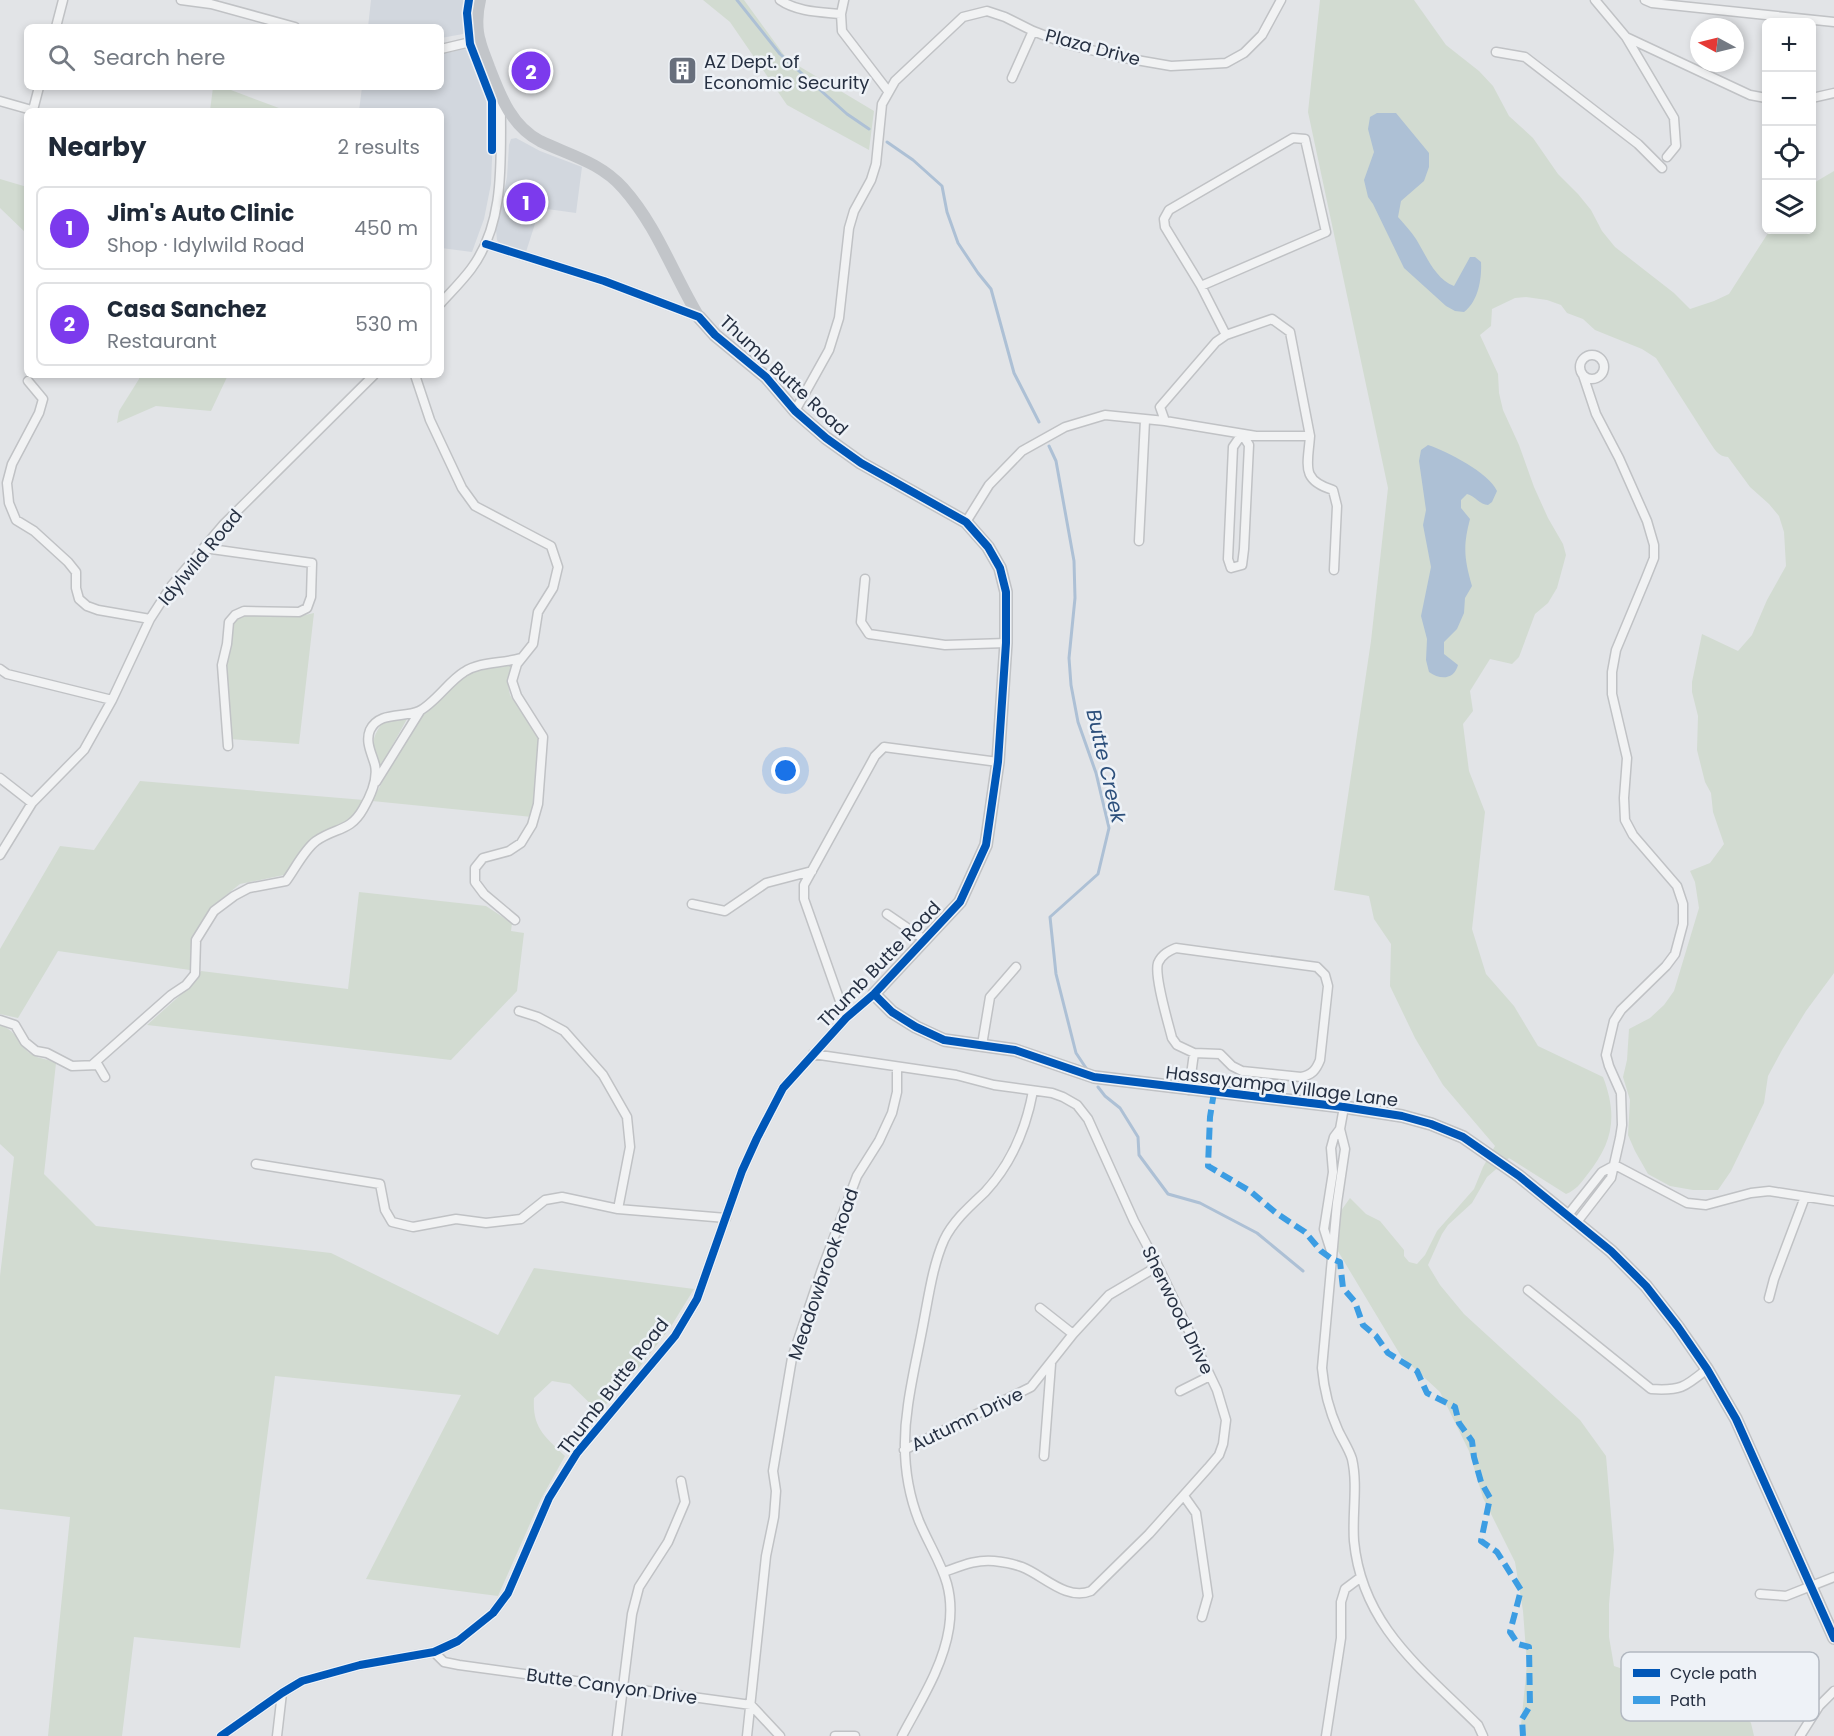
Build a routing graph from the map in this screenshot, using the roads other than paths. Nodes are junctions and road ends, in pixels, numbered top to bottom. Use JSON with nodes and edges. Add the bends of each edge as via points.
{"nodes":[{"id":1,"x":63,"y":0,"type":"edge"},
{"id":2,"x":181,"y":0,"type":"edge"},
{"id":3,"x":480,"y":0,"type":"edge"},
{"id":4,"x":780,"y":0,"type":"edge"},
{"id":5,"x":844,"y":0,"type":"edge"},
{"id":6,"x":1281,"y":0,"type":"edge"},
{"id":7,"x":1595,"y":0,"type":"edge"},
{"id":8,"x":1645,"y":0,"type":"edge"},
{"id":9,"x":841,"y":14,"type":"junction"},
{"id":10,"x":1834,"y":22,"type":"edge"},
{"id":11,"x":57,"y":24,"type":"edge"},
{"id":12,"x":284,"y":24,"type":"edge"},
{"id":13,"x":1033,"y":31,"type":"junction"},
{"id":14,"x":1626,"y":37,"type":"junction"},
{"id":15,"x":479,"y":40,"type":"junction"},
{"id":16,"x":444,"y":48,"type":"edge"},
{"id":17,"x":1496,"y":52,"type":"dead end"},
{"id":18,"x":1012,"y":78,"type":"dead end"},
{"id":19,"x":38,"y":90,"type":"edge"},
{"id":20,"x":888,"y":91,"type":"junction"},
{"id":21,"x":1834,"y":93,"type":"edge"},
{"id":22,"x":1762,"y":97,"type":"edge"},
{"id":23,"x":1816,"y":97,"type":"edge"},
{"id":24,"x":501,"y":98,"type":"junction"},
{"id":25,"x":0,"y":101,"type":"edge"},
{"id":26,"x":24,"y":108,"type":"edge"},
{"id":27,"x":35,"y":108,"type":"edge"},
{"id":28,"x":1667,"y":157,"type":"dead end"},
{"id":29,"x":1662,"y":168,"type":"dead end"},
{"id":30,"x":486,"y":244,"type":"junction"},
{"id":31,"x":1201,"y":286,"type":"junction"},
{"id":32,"x":444,"y":300,"type":"edge"},
{"id":33,"x":699,"y":318,"type":"junction"},
{"id":34,"x":1226,"y":334,"type":"junction"},
{"id":35,"x":1583,"y":375,"type":"dead end"},
{"id":36,"x":371,"y":378,"type":"edge"},
{"id":37,"x":416,"y":378,"type":"edge"},
{"id":38,"x":28,"y":381,"type":"dead end"},
{"id":39,"x":795,"y":411,"type":"junction"},
{"id":40,"x":1145,"y":420,"type":"junction"},
{"id":41,"x":1165,"y":421,"type":"junction"},
{"id":42,"x":1242,"y":435,"type":"junction"},
{"id":43,"x":1310,"y":436,"type":"junction"},
{"id":44,"x":966,"y":522,"type":"junction"},
{"id":45,"x":1140,"y":541,"type":"dead end"},
{"id":46,"x":204,"y":548,"type":"junction"},
{"id":47,"x":1334,"y":570,"type":"dead end"},
{"id":48,"x":865,"y":579,"type":"dead end"},
{"id":49,"x":150,"y":619,"type":"junction"},
{"id":50,"x":1006,"y":643,"type":"junction"},
{"id":51,"x":522,"y":658,"type":"junction"},
{"id":52,"x":0,"y":669,"type":"edge"},
{"id":53,"x":112,"y":700,"type":"junction"},
{"id":54,"x":420,"y":711,"type":"junction"},
{"id":55,"x":228,"y":746,"type":"dead end"},
{"id":56,"x":998,"y":762,"type":"junction"},
{"id":57,"x":0,"y":778,"type":"edge"},
{"id":58,"x":374,"y":784,"type":"junction"},
{"id":59,"x":32,"y":803,"type":"junction"},
{"id":60,"x":0,"y":855,"type":"edge"},
{"id":61,"x":812,"y":871,"type":"junction"},
{"id":62,"x":692,"y":904,"type":"dead end"},
{"id":63,"x":887,"y":914,"type":"dead end"},
{"id":64,"x":515,"y":920,"type":"dead end"},
{"id":65,"x":925,"y":940,"type":"junction"},
{"id":66,"x":1016,"y":967,"type":"dead end"},
{"id":67,"x":873,"y":994,"type":"junction"},
{"id":68,"x":519,"y":1011,"type":"dead end"},
{"id":69,"x":846,"y":1018,"type":"junction"},
{"id":70,"x":0,"y":1020,"type":"edge"},
{"id":71,"x":982,"y":1045,"type":"junction"},
{"id":72,"x":1194,"y":1053,"type":"junction"},
{"id":73,"x":813,"y":1054,"type":"junction"},
{"id":74,"x":92,"y":1065,"type":"junction"},
{"id":75,"x":897,"y":1067,"type":"junction"},
{"id":76,"x":105,"y":1077,"type":"dead end"},
{"id":77,"x":1189,"y":1090,"type":"junction"},
{"id":78,"x":1033,"y":1091,"type":"junction"},
{"id":79,"x":1344,"y":1107,"type":"junction"},
{"id":80,"x":1340,"y":1129,"type":"junction"},
{"id":81,"x":256,"y":1164,"type":"dead end"},
{"id":82,"x":1615,"y":1165,"type":"junction"},
{"id":83,"x":1596,"y":1179,"type":"junction"},
{"id":84,"x":1604,"y":1186,"type":"junction"},
{"id":85,"x":1335,"y":1188,"type":"junction"},
{"id":86,"x":1805,"y":1197,"type":"junction"},
{"id":87,"x":1834,"y":1202,"type":"edge"},
{"id":88,"x":618,"y":1209,"type":"junction"},
{"id":89,"x":726,"y":1218,"type":"junction"},
{"id":90,"x":1572,"y":1218,"type":"junction"},
{"id":91,"x":1158,"y":1266,"type":"junction"},
{"id":92,"x":1528,"y":1290,"type":"dead end"},
{"id":93,"x":1769,"y":1298,"type":"dead end"},
{"id":94,"x":1040,"y":1308,"type":"dead end"},
{"id":95,"x":1073,"y":1335,"type":"junction"},
{"id":96,"x":1052,"y":1364,"type":"junction"},
{"id":97,"x":1707,"y":1369,"type":"junction"},
{"id":98,"x":1210,"y":1376,"type":"junction"},
{"id":99,"x":1180,"y":1391,"type":"dead end"},
{"id":100,"x":904,"y":1450,"type":"junction"},
{"id":101,"x":1044,"y":1456,"type":"dead end"},
{"id":102,"x":681,"y":1481,"type":"dead end"},
{"id":103,"x":1184,"y":1496,"type":"junction"},
{"id":104,"x":944,"y":1572,"type":"junction"},
{"id":105,"x":1361,"y":1577,"type":"junction"},
{"id":106,"x":1834,"y":1577,"type":"edge"},
{"id":107,"x":1812,"y":1586,"type":"junction"},
{"id":108,"x":1760,"y":1594,"type":"dead end"},
{"id":109,"x":1202,"y":1617,"type":"dead end"},
{"id":110,"x":1834,"y":1638,"type":"edge"},
{"id":111,"x":434,"y":1652,"type":"junction"},
{"id":112,"x":622,"y":1688,"type":"junction"},
{"id":113,"x":1834,"y":1691,"type":"edge"},
{"id":114,"x":282,"y":1693,"type":"junction"},
{"id":115,"x":751,"y":1705,"type":"junction"},
{"id":116,"x":1819,"y":1705,"type":"edge"},
{"id":117,"x":1809,"y":1721,"type":"edge"},
{"id":118,"x":220,"y":1736,"type":"edge"},
{"id":119,"x":277,"y":1736,"type":"edge"},
{"id":120,"x":617,"y":1736,"type":"edge"},
{"id":121,"x":747,"y":1736,"type":"edge"},
{"id":122,"x":780,"y":1736,"type":"edge"},
{"id":123,"x":835,"y":1736,"type":"edge"},
{"id":124,"x":855,"y":1736,"type":"edge"},
{"id":125,"x":902,"y":1736,"type":"edge"},
{"id":126,"x":1326,"y":1736,"type":"edge"},
{"id":127,"x":1483,"y":1736,"type":"edge"},
{"id":128,"x":1800,"y":1736,"type":"edge"}],
"edges":[{"from":1,"to":11,"type":"street"},
{"from":2,"to":12,"type":"street"},
{"from":3,"to":15,"type":"main road"},
{"from":4,"to":9,"type":"street","via":[[803,9]]},
{"from":5,"to":9,"type":"street"},
{"from":6,"to":13,"type":"street","name":"Plaza Drive","via":[[1262,35],[1244,53],[1226,63],[1171,66],[1067,44]]},
{"from":7,"to":14,"type":"street"},
{"from":8,"to":10,"type":"street"},
{"from":9,"to":20,"type":"street","via":[[842,31]]},
{"from":13,"to":18,"type":"street"},
{"from":13,"to":20,"type":"street","name":"Plaza Drive","via":[[987,11],[963,16]]},
{"from":14,"to":22,"type":"street"},
{"from":14,"to":28,"type":"street","via":[[1674,118],[1676,147]]},
{"from":15,"to":16,"type":"street"},
{"from":15,"to":24,"type":"main road"},
{"from":17,"to":29,"type":"street","via":[[1525,57],[1638,144]]},
{"from":19,"to":27,"type":"street"},
{"from":20,"to":39,"type":"street","name":"Plaza Drive","via":[[882,104],[876,164],[849,228],[839,318],[829,350]]},
{"from":21,"to":23,"type":"street"},
{"from":24,"to":30,"type":"street","via":[[500,184]]},
{"from":24,"to":33,"type":"main road","via":[[518,124],[538,140],[594,164],[622,186],[663,245]]},
{"from":25,"to":26,"type":"street"},
{"from":30,"to":32,"type":"street","via":[[472,268]]},
{"from":30,"to":33,"type":"street","name":"Thumb Butte Road","via":[[604,281]]},
{"from":31,"to":31,"type":"street","via":[[1165,227],[1169,210],[1293,138],[1305,140],[1326,232]]},
{"from":31,"to":34,"type":"street"},
{"from":33,"to":39,"type":"street","name":"Thumb Butte Road","via":[[766,377]]},
{"from":34,"to":41,"type":"street","via":[[1160,407]]},
{"from":34,"to":43,"type":"street","via":[[1272,319],[1290,332]]},
{"from":35,"to":82,"type":"street","via":[[1596,414],[1642,510],[1654,545],[1654,558],[1616,650],[1612,694],[1627,758],[1625,820],[1677,886],[1683,904],[1680,940],[1671,960],[1614,1021],[1606,1055],[1622,1104]]},
{"from":36,"to":46,"type":"street","name":"Idylwild Road"},
{"from":37,"to":51,"type":"street","via":[[430,420],[462,488],[475,506],[551,546],[558,567],[553,588],[538,612],[533,644]]},
{"from":38,"to":49,"type":"street","via":[[43,399],[7,483],[16,520],[68,562],[76,572],[79,599],[87,606]]},
{"from":39,"to":44,"type":"street","name":"Thumb Butte Road","via":[[861,462]]},
{"from":40,"to":41,"type":"street"},
{"from":40,"to":44,"type":"street","via":[[1105,415],[1065,427],[1022,451],[989,485]]},
{"from":40,"to":45,"type":"street"},
{"from":41,"to":42,"type":"street"},
{"from":42,"to":42,"type":"street","via":[[1233,447],[1228,559],[1231,568],[1242,565],[1244,549],[1249,445]]},
{"from":42,"to":43,"type":"street"},
{"from":43,"to":47,"type":"street","via":[[1308,472],[1317,485],[1333,490],[1337,506]]},
{"from":44,"to":50,"type":"street","name":"Thumb Butte Road","via":[[1000,568],[1006,592]]},
{"from":46,"to":49,"type":"street","name":"Idylwild Road","via":[[172,585]]},
{"from":46,"to":55,"type":"street","via":[[312,563],[311,597],[306,608],[299,612],[244,612],[229,622],[222,665]]},
{"from":48,"to":50,"type":"street","via":[[861,622],[869,634],[945,645]]},
{"from":49,"to":53,"type":"street","name":"Idylwild Road"},
{"from":50,"to":56,"type":"street","name":"Thumb Butte Road"},
{"from":51,"to":54,"type":"street","via":[[484,663],[464,672]]},
{"from":51,"to":64,"type":"street","via":[[512,681],[543,737],[538,804],[521,843],[509,851],[483,858],[475,868],[475,882],[484,894]]},
{"from":52,"to":53,"type":"street"},
{"from":53,"to":59,"type":"street","name":"Idylwild Road","via":[[84,750]]},
{"from":54,"to":58,"type":"street"},
{"from":54,"to":58,"type":"street","via":[[387,717],[370,732],[369,751],[376,767]]},
{"from":56,"to":61,"type":"street","via":[[884,747],[875,756]]},
{"from":56,"to":65,"type":"street","name":"Thumb Butte Road","via":[[986,845],[960,902]]},
{"from":57,"to":59,"type":"street"},
{"from":58,"to":74,"type":"street","via":[[352,825],[314,843],[286,881],[249,888],[214,911],[196,940],[195,974]]},
{"from":59,"to":60,"type":"street","name":"Idylwild Road"},
{"from":61,"to":62,"type":"street","via":[[766,883],[725,911]]},
{"from":61,"to":69,"type":"street","via":[[804,885],[804,899]]},
{"from":63,"to":65,"type":"street"},
{"from":65,"to":67,"type":"street","name":"Thumb Butte Road"},
{"from":66,"to":71,"type":"street","via":[[990,996]]},
{"from":67,"to":69,"type":"street","name":"Thumb Butte Road"},
{"from":67,"to":71,"type":"street","name":"Hassayampa Village Lane","via":[[916,1028],[944,1040]]},
{"from":68,"to":88,"type":"street","via":[[564,1031],[603,1075],[627,1117],[630,1147]]},
{"from":69,"to":73,"type":"street","name":"Thumb Butte Road"},
{"from":70,"to":74,"type":"street","via":[[15,1025],[36,1051],[72,1066]]},
{"from":71,"to":77,"type":"street","name":"Hassayampa Village Lane","via":[[1015,1050],[1094,1077]]},
{"from":72,"to":72,"type":"street","via":[[1220,1054],[1242,1071],[1310,1075],[1320,1060],[1328,986],[1325,975],[1317,967],[1176,948],[1166,952],[1157,973],[1172,1038]]},
{"from":72,"to":77,"type":"street"},
{"from":73,"to":75,"type":"street","name":"Sherwood Drive"},
{"from":73,"to":89,"type":"street","name":"Thumb Butte Road","via":[[783,1088],[772,1108],[742,1171]]},
{"from":74,"to":76,"type":"street","via":[[98,1065]]},
{"from":75,"to":78,"type":"street","name":"Sherwood Drive"},
{"from":75,"to":115,"type":"street","name":"Meadowbrook Road","via":[[892,1113],[857,1176],[792,1358],[772,1471],[776,1491],[774,1516],[766,1556]]},
{"from":77,"to":79,"type":"street","name":"Hassayampa Village Lane"},
{"from":78,"to":91,"type":"street","name":"Sherwood Drive","via":[[1063,1097],[1077,1105],[1088,1119]]},
{"from":78,"to":100,"type":"street","via":[[1021,1138],[1008,1162],[944,1240],[908,1402]]},
{"from":79,"to":80,"type":"street"},
{"from":79,"to":90,"type":"street","name":"Hassayampa Village Lane","via":[[1402,1116],[1463,1137]]},
{"from":80,"to":85,"type":"street","via":[[1345,1149]]},
{"from":80,"to":85,"type":"street","via":[[1331,1148]]},
{"from":81,"to":88,"type":"street","via":[[380,1184],[385,1210],[392,1222],[413,1227],[456,1219],[486,1223],[521,1219],[545,1200],[562,1197]]},
{"from":82,"to":83,"type":"street"},
{"from":82,"to":84,"type":"street"},
{"from":82,"to":86,"type":"street","via":[[1687,1203],[1706,1206],[1769,1191]]},
{"from":83,"to":84,"type":"street"},
{"from":83,"to":90,"type":"street"},
{"from":84,"to":90,"type":"street"},
{"from":85,"to":105,"type":"street","via":[[1324,1229],[1333,1258],[1322,1368],[1331,1415],[1352,1458],[1354,1542]]},
{"from":86,"to":87,"type":"street"},
{"from":86,"to":93,"type":"street"},
{"from":88,"to":89,"type":"street"},
{"from":89,"to":111,"type":"street","name":"Thumb Butte Road","via":[[697,1299],[675,1336],[577,1453],[549,1498],[508,1593],[493,1613],[458,1641]]},
{"from":90,"to":97,"type":"street","name":"Hassayampa Village Lane","via":[[1646,1286]]},
{"from":91,"to":95,"type":"street","name":"Autumn Drive","via":[[1109,1295]]},
{"from":91,"to":98,"type":"street","name":"Sherwood Drive"},
{"from":92,"to":97,"type":"street","via":[[1651,1389],[1672,1390]]},
{"from":94,"to":95,"type":"street"},
{"from":95,"to":96,"type":"street","name":"Autumn Drive"},
{"from":96,"to":100,"type":"street","name":"Autumn Drive","via":[[1031,1387]]},
{"from":96,"to":101,"type":"street"},
{"from":97,"to":107,"type":"street","name":"Hassayampa Village Lane","via":[[1736,1419]]},
{"from":98,"to":99,"type":"street"},
{"from":98,"to":103,"type":"street","name":"Sherwood Drive","via":[[1227,1420],[1223,1444],[1214,1462]]},
{"from":100,"to":104,"type":"street","via":[[904,1465],[919,1521]]},
{"from":102,"to":112,"type":"street","via":[[685,1502],[668,1542],[639,1587]]},
{"from":103,"to":104,"type":"street","name":"Sherwood Drive","via":[[1084,1594],[1068,1592],[1022,1566],[994,1561],[975,1561]]},
{"from":103,"to":109,"type":"street","via":[[1196,1513],[1208,1596]]},
{"from":104,"to":125,"type":"street","via":[[951,1603],[944,1649]]},
{"from":105,"to":126,"type":"street","via":[[1345,1589],[1341,1602],[1341,1638]]},
{"from":105,"to":127,"type":"street","via":[[1374,1610],[1391,1637],[1478,1725]]},
{"from":106,"to":107,"type":"street"},
{"from":107,"to":108,"type":"street","via":[[1786,1596]]},
{"from":107,"to":110,"type":"street","name":"Hassayampa Village Lane"},
{"from":111,"to":112,"type":"street","name":"Butte Canyon Drive","via":[[444,1662],[459,1665]]},
{"from":111,"to":114,"type":"street","name":"Thumb Butte Road","via":[[330,1672]]},
{"from":112,"to":115,"type":"street","name":"Butte Canyon Drive"},
{"from":112,"to":120,"type":"street"},
{"from":113,"to":116,"type":"street"},
{"from":114,"to":118,"type":"street","name":"Thumb Butte Road"},
{"from":114,"to":119,"type":"street"},
{"from":115,"to":121,"type":"street","name":"Meadowbrook Road"},
{"from":115,"to":122,"type":"street"},
{"from":117,"to":128,"type":"street"},
{"from":123,"to":124,"type":"street"}]}
